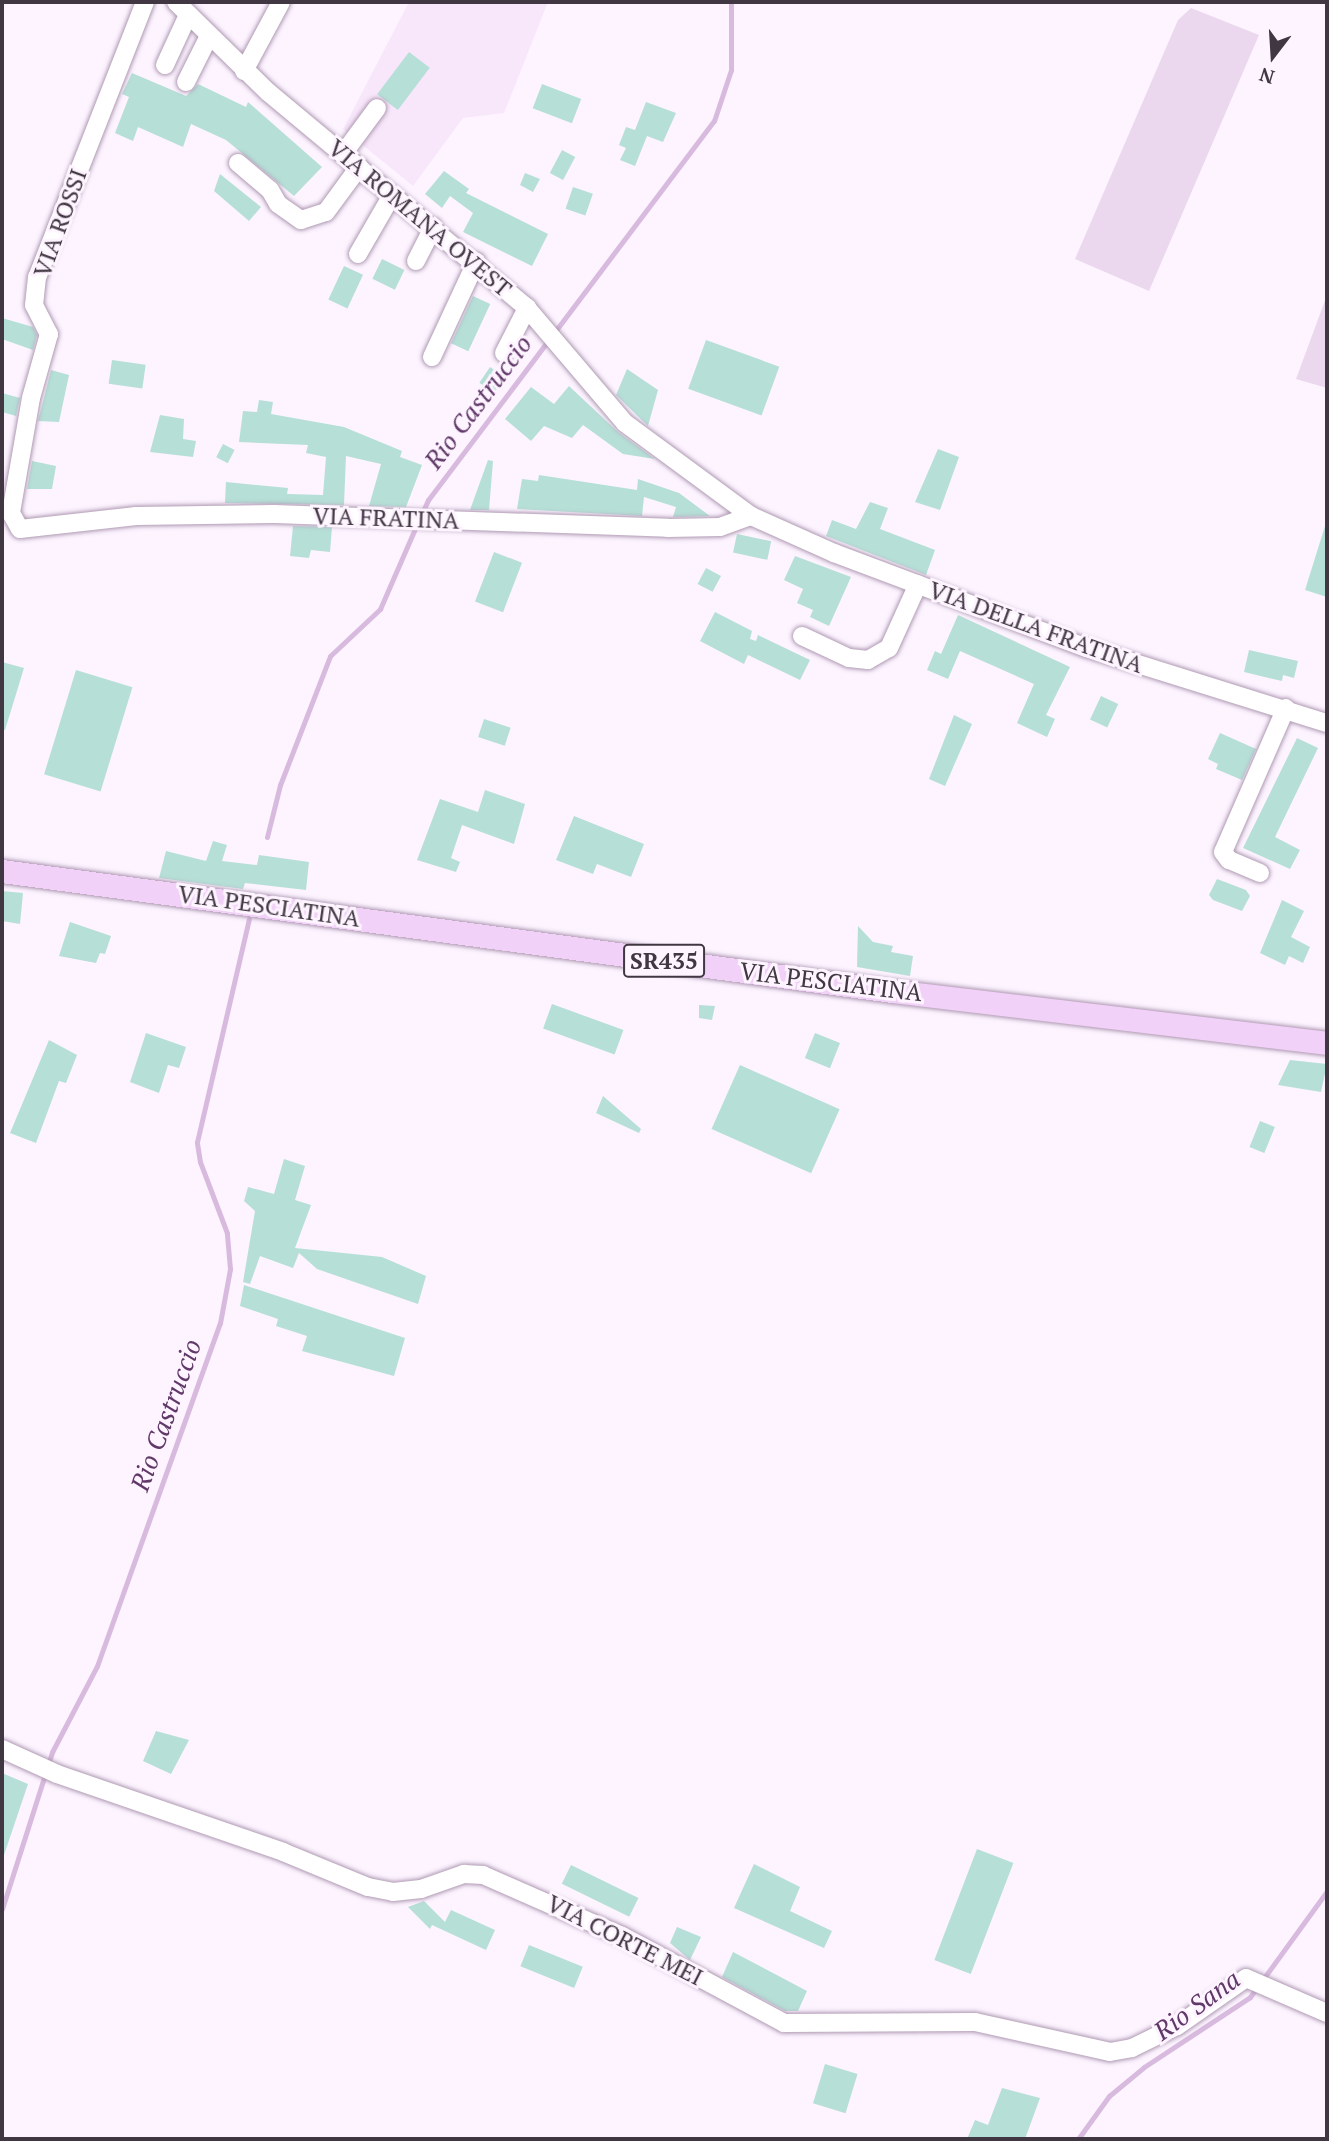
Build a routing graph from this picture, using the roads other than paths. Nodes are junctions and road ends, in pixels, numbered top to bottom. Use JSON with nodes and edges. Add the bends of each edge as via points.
{"nodes":[{"id":1,"x":145,"y":2,"type":"edge"},
{"id":2,"x":281,"y":2,"type":"edge"},
{"id":3,"x":182,"y":8,"type":"edge"},
{"id":4,"x":209,"y":36,"type":"junction"},
{"id":5,"x":164,"y":65,"type":"dead end"},
{"id":6,"x":244,"y":71,"type":"junction"},
{"id":7,"x":186,"y":82,"type":"dead end"},
{"id":8,"x":377,"y":108,"type":"dead end"},
{"id":9,"x":343,"y":154,"type":"junction"},
{"id":10,"x":238,"y":163,"type":"dead end"},
{"id":11,"x":359,"y":167,"type":"junction"},
{"id":12,"x":392,"y":195,"type":"junction"},
{"id":13,"x":433,"y":227,"type":"junction"},
{"id":14,"x":358,"y":254,"type":"dead end"},
{"id":15,"x":416,"y":261,"type":"dead end"},
{"id":16,"x":476,"y":262,"type":"junction"},
{"id":17,"x":527,"y":309,"type":"junction"},
{"id":18,"x":504,"y":353,"type":"dead end"},
{"id":19,"x":432,"y":357,"type":"dead end"},
{"id":20,"x":751,"y":516,"type":"junction"},
{"id":21,"x":20,"y":529,"type":"joint"},
{"id":22,"x":918,"y":584,"type":"junction"},
{"id":23,"x":802,"y":636,"type":"dead end"},
{"id":24,"x":1286,"y":708,"type":"junction"},
{"id":25,"x":1327,"y":723,"type":"edge"},
{"id":26,"x":2,"y":871,"type":"edge"},
{"id":27,"x":1260,"y":873,"type":"dead end"},
{"id":28,"x":1327,"y":1044,"type":"edge"},
{"id":29,"x":2,"y":1749,"type":"edge"},
{"id":30,"x":1327,"y":2013,"type":"edge"}],
"edges":[{"from":1,"to":21,"type":"street","name":"VIA ROSSI","via":[[37,277],[34,305],[49,334],[31,398],[10,513]]},
{"from":2,"to":6,"type":"street"},
{"from":3,"to":4,"type":"street","name":"VIA ROMANA OVEST"},
{"from":3,"to":5,"type":"street","name":"VIA ROMANA OVEST"},
{"from":4,"to":6,"type":"street","name":"VIA ROMANA OVEST"},
{"from":4,"to":7,"type":"street"},
{"from":6,"to":9,"type":"street","name":"VIA ROMANA OVEST"},
{"from":8,"to":9,"type":"street"},
{"from":9,"to":11,"type":"street","name":"VIA ROMANA OVEST"},
{"from":10,"to":11,"type":"street","via":[[270,190],[278,204],[301,220],[327,212]]},
{"from":11,"to":12,"type":"street","name":"VIA ROMANA OVEST"},
{"from":12,"to":13,"type":"street","name":"VIA ROMANA OVEST"},
{"from":12,"to":14,"type":"street"},
{"from":13,"to":15,"type":"street"},
{"from":13,"to":16,"type":"street","name":"VIA ROMANA OVEST"},
{"from":16,"to":17,"type":"street","name":"VIA ROMANA OVEST"},
{"from":16,"to":19,"type":"street"},
{"from":17,"to":18,"type":"street"},
{"from":17,"to":20,"type":"street","name":"VIA ROMANA OVEST","via":[[625,423]]},
{"from":20,"to":21,"type":"street","name":"VIA FRATINA","via":[[720,527],[668,528],[430,518],[136,516]]},
{"from":20,"to":22,"type":"street","name":"VIA DELLA FRATINA"},
{"from":22,"to":23,"type":"street","via":[[890,648],[868,660],[849,658]]},
{"from":22,"to":24,"type":"street","name":"VIA DELLA FRATINA","via":[[1087,648]]},
{"from":24,"to":25,"type":"street","name":"VIA DELLA FRATINA"},
{"from":24,"to":27,"type":"street","via":[[1223,852],[1229,860]]},
{"from":26,"to":28,"type":"main road","name":"VIA PESCIATINA","number":"SR435"},
{"from":29,"to":30,"type":"street","name":"VIA CORTE MEI","via":[[57,1774],[380,1889],[421,1889],[464,1874],[483,1875],[622,1937],[784,2023],[975,2022],[1110,2052],[1132,2048],[1177,2026],[1246,1978]]}]}
